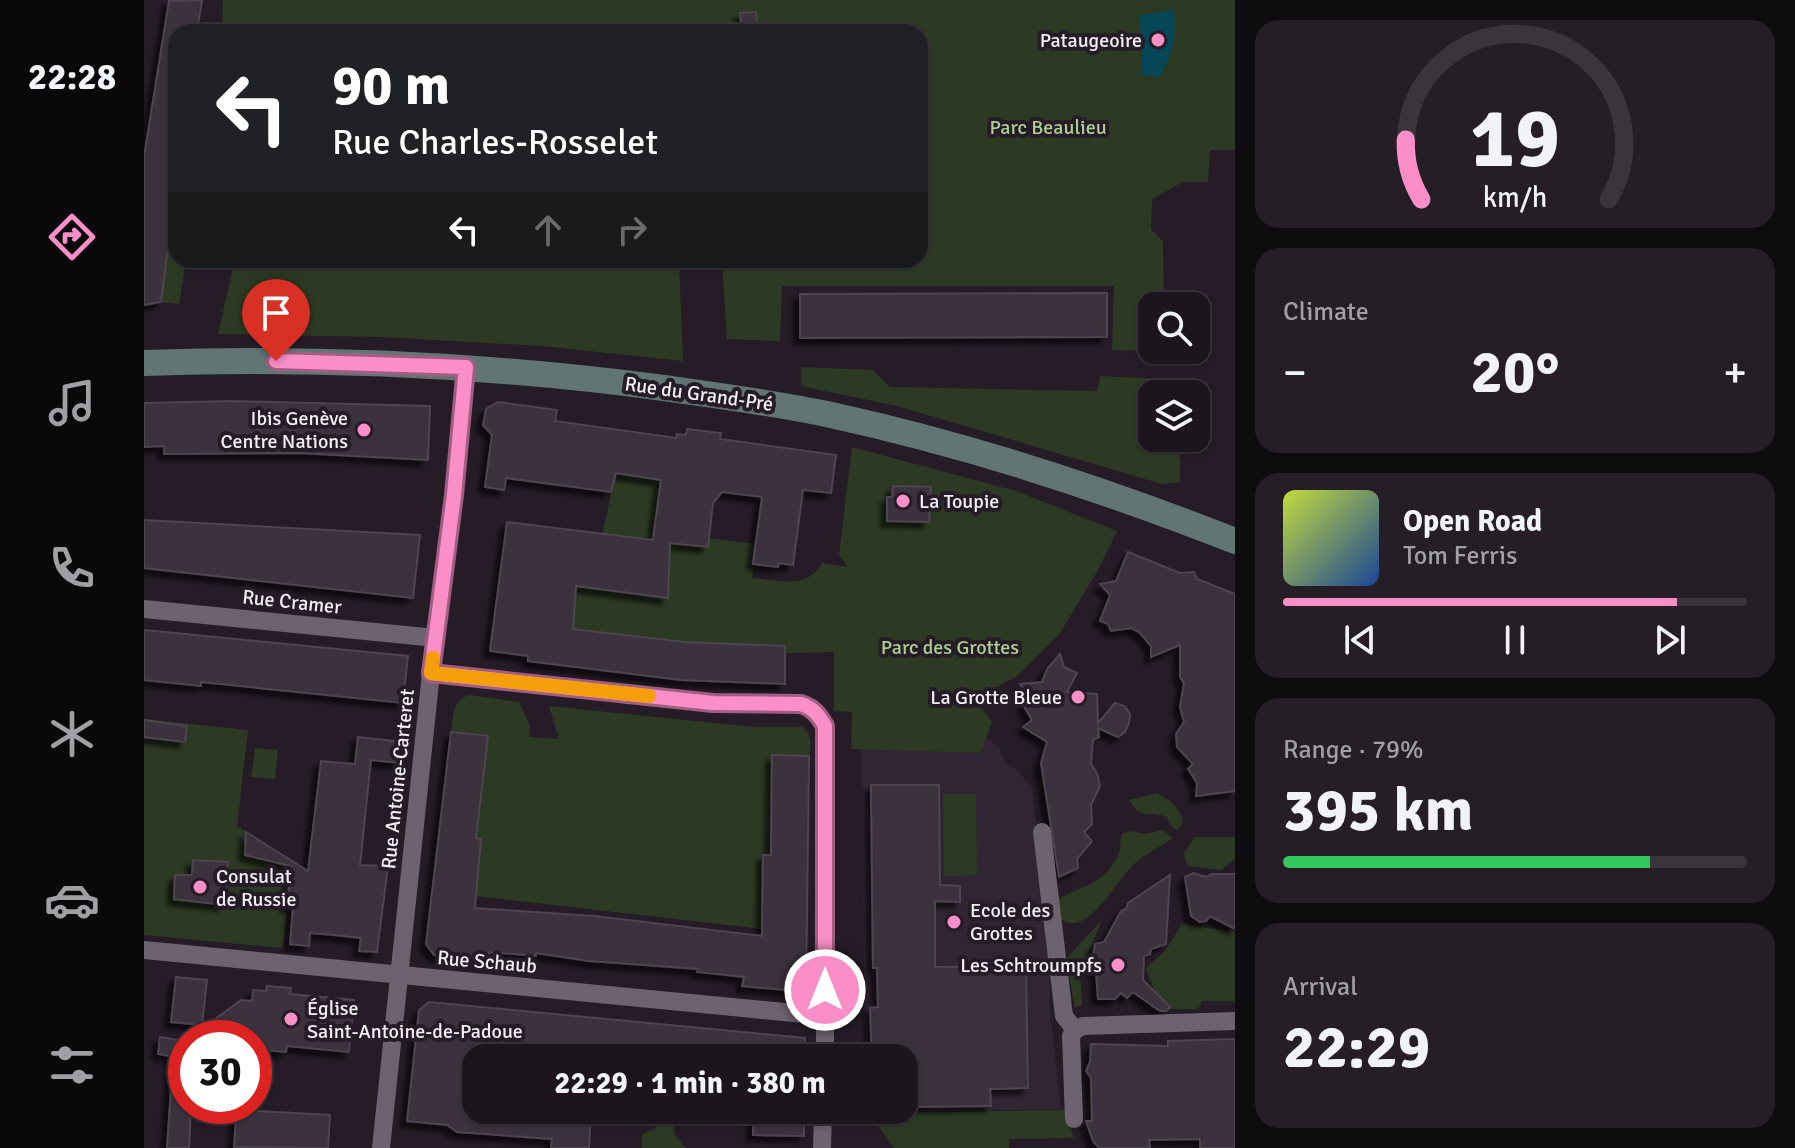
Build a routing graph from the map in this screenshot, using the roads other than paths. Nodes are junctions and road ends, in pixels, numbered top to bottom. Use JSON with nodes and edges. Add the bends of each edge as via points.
{"nodes":[{"id":1,"x":144,"y":363,"type":"edge"},
{"id":2,"x":466,"y":367,"type":"junction"},
{"id":3,"x":1235,"y":541,"type":"edge"},
{"id":4,"x":144,"y":609,"type":"edge"},
{"id":5,"x":436,"y":638,"type":"junction"},
{"id":6,"x":431,"y":673,"type":"junction"},
{"id":7,"x":1042,"y":832,"type":"dead end"},
{"id":8,"x":144,"y":950,"type":"edge"},
{"id":9,"x":398,"y":975,"type":"junction"},
{"id":10,"x":825,"y":1016,"type":"junction"},
{"id":11,"x":1235,"y":1021,"type":"edge"},
{"id":12,"x":1075,"y":1030,"type":"junction"},
{"id":13,"x":825,"y":1044,"type":"edge"},
{"id":14,"x":1074,"y":1119,"type":"dead end"},
{"id":15,"x":823,"y":1124,"type":"edge"},
{"id":16,"x":381,"y":1148,"type":"edge"},
{"id":17,"x":822,"y":1148,"type":"edge"}],
"edges":[{"from":1,"to":2,"type":"main road","name":"Rue du Grand-Pré"},
{"from":2,"to":3,"type":"main road","name":"Rue du Grand-Pré","via":[[622,382],[828,414],[1067,479]]},
{"from":2,"to":5,"type":"street","name":"Rue Antoine-Carteret"},
{"from":4,"to":5,"type":"street","name":"Rue Cramer"},
{"from":5,"to":6,"type":"street","name":"Rue Antoine-Carteret"},
{"from":6,"to":9,"type":"street","name":"Rue Antoine-Carteret"},
{"from":6,"to":10,"type":"street","via":[[713,703],[812,708],[825,726]]},
{"from":7,"to":12,"type":"street","via":[[1064,1016]]},
{"from":8,"to":9,"type":"street","name":"Rue Schaub"},
{"from":9,"to":10,"type":"street","name":"Rue Schaub"},
{"from":9,"to":16,"type":"street","name":"Rue Antoine-Carteret"},
{"from":10,"to":13,"type":"street"},
{"from":11,"to":12,"type":"street"},
{"from":12,"to":14,"type":"street"},
{"from":15,"to":17,"type":"street"}]}
